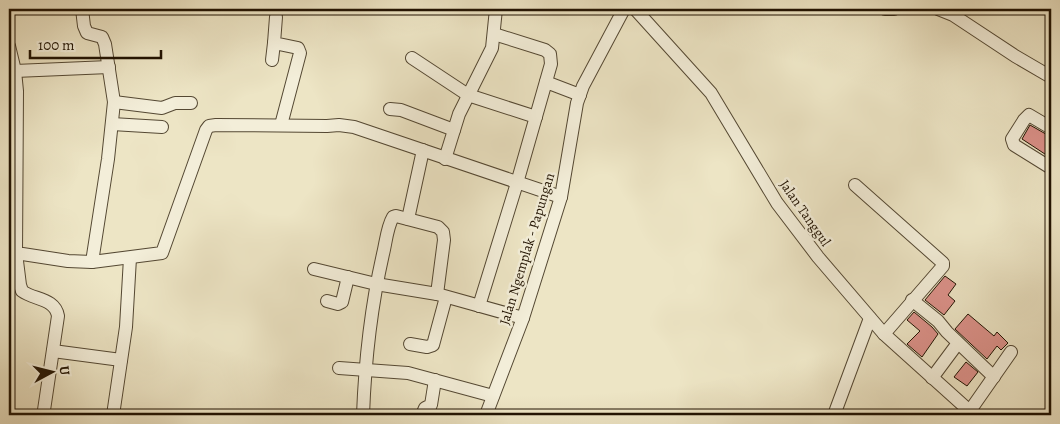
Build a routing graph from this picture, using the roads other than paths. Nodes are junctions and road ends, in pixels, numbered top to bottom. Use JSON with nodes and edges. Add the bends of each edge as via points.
{"nodes":[{"id":1,"x":82,"y":9,"type":"edge"},
{"id":2,"x":496,"y":9,"type":"edge"},
{"id":3,"x":624,"y":9,"type":"edge"},
{"id":4,"x":635,"y":9,"type":"edge"},
{"id":5,"x":885,"y":9,"type":"edge"},
{"id":6,"x":894,"y":9,"type":"edge"},
{"id":7,"x":938,"y":9,"type":"edge"},
{"id":8,"x":276,"y":17,"type":"dead end"},
{"id":9,"x":494,"y":34,"type":"junction"},
{"id":10,"x":274,"y":43,"type":"junction"},
{"id":11,"x":9,"y":46,"type":"edge"},
{"id":12,"x":412,"y":58,"type":"dead end"},
{"id":13,"x":272,"y":60,"type":"dead end"},
{"id":14,"x":110,"y":67,"type":"junction"},
{"id":15,"x":15,"y":71,"type":"junction"},
{"id":16,"x":1051,"y":77,"type":"edge"},
{"id":17,"x":546,"y":82,"type":"junction"},
{"id":18,"x":468,"y":95,"type":"junction"},
{"id":19,"x":580,"y":95,"type":"junction"},
{"id":20,"x":114,"y":102,"type":"junction"},
{"id":21,"x":191,"y":103,"type":"dead end"},
{"id":22,"x":390,"y":109,"type":"dead end"},
{"id":23,"x":536,"y":116,"type":"junction"},
{"id":24,"x":112,"y":124,"type":"junction"},
{"id":25,"x":286,"y":125,"type":"junction"},
{"id":26,"x":162,"y":127,"type":"dead end"},
{"id":27,"x":1051,"y":128,"type":"edge"},
{"id":28,"x":454,"y":130,"type":"junction"},
{"id":29,"x":423,"y":150,"type":"junction"},
{"id":30,"x":445,"y":159,"type":"junction"},
{"id":31,"x":1051,"y":168,"type":"edge"},
{"id":32,"x":517,"y":182,"type":"junction"},
{"id":33,"x":855,"y":185,"type":"dead end"},
{"id":34,"x":561,"y":197,"type":"junction"},
{"id":35,"x":408,"y":219,"type":"junction"},
{"id":36,"x":16,"y":253,"type":"junction"},
{"id":37,"x":130,"y":258,"type":"junction"},
{"id":38,"x":92,"y":262,"type":"junction"},
{"id":39,"x":314,"y":270,"type":"dead end"},
{"id":40,"x":348,"y":277,"type":"junction"},
{"id":41,"x":376,"y":284,"type":"junction"},
{"id":42,"x":441,"y":296,"type":"junction"},
{"id":43,"x":912,"y":300,"type":"junction"},
{"id":44,"x":327,"y":301,"type":"dead end"},
{"id":45,"x":479,"y":306,"type":"junction"},
{"id":46,"x":523,"y":318,"type":"junction"},
{"id":47,"x":870,"y":318,"type":"junction"},
{"id":48,"x":884,"y":334,"type":"junction"},
{"id":49,"x":958,"y":343,"type":"junction"},
{"id":50,"x":410,"y":344,"type":"dead end"},
{"id":51,"x":53,"y":351,"type":"junction"},
{"id":52,"x":1011,"y":352,"type":"dead end"},
{"id":53,"x":121,"y":360,"type":"junction"},
{"id":54,"x":338,"y":368,"type":"dead end"},
{"id":55,"x":365,"y":369,"type":"junction"},
{"id":56,"x":994,"y":377,"type":"junction"},
{"id":57,"x":932,"y":378,"type":"junction"},
{"id":58,"x":435,"y":380,"type":"junction"},
{"id":59,"x":493,"y":396,"type":"junction"},
{"id":60,"x":971,"y":414,"type":"edge"},
{"id":61,"x":45,"y":415,"type":"edge"},
{"id":62,"x":113,"y":415,"type":"edge"},
{"id":63,"x":363,"y":415,"type":"edge"},
{"id":64,"x":422,"y":415,"type":"edge"},
{"id":65,"x":486,"y":415,"type":"edge"},
{"id":66,"x":834,"y":415,"type":"edge"}],
"edges":[{"from":1,"to":14,"type":"street","via":[[87,33],[102,37]]},
{"from":2,"to":9,"type":"street"},
{"from":3,"to":19,"type":"street","name":"Jalan Ngemplak - Papungan"},
{"from":4,"to":47,"type":"street","name":"Jalan Tanggul","via":[[711,93],[777,203],[818,258]]},
{"from":5,"to":6,"type":"street"},
{"from":7,"to":16,"type":"street","via":[[953,15]]},
{"from":8,"to":10,"type":"street"},
{"from":9,"to":17,"type":"street","via":[[550,54]]},
{"from":9,"to":18,"type":"street","via":[[492,48]]},
{"from":10,"to":13,"type":"street"},
{"from":10,"to":25,"type":"street","via":[[298,48],[300,53]]},
{"from":11,"to":15,"type":"street"},
{"from":12,"to":18,"type":"street"},
{"from":14,"to":15,"type":"street"},
{"from":14,"to":20,"type":"street"},
{"from":15,"to":36,"type":"street","via":[[18,119]]},
{"from":17,"to":19,"type":"street"},
{"from":17,"to":23,"type":"street"},
{"from":18,"to":23,"type":"street"},
{"from":18,"to":28,"type":"street"},
{"from":19,"to":34,"type":"street","name":"Jalan Ngemplak - Papungan"},
{"from":20,"to":21,"type":"street","via":[[162,108],[175,103]]},
{"from":20,"to":24,"type":"street"},
{"from":22,"to":28,"type":"street"},
{"from":23,"to":32,"type":"street"},
{"from":24,"to":26,"type":"street"},
{"from":24,"to":38,"type":"street"},
{"from":25,"to":29,"type":"street","via":[[354,127]]},
{"from":25,"to":37,"type":"street","via":[[210,126],[163,252]]},
{"from":27,"to":31,"type":"street","via":[[1030,115],[1012,139],[1014,145]]},
{"from":28,"to":30,"type":"street"},
{"from":29,"to":30,"type":"street"},
{"from":29,"to":35,"type":"street"},
{"from":30,"to":32,"type":"street"},
{"from":32,"to":34,"type":"street"},
{"from":32,"to":45,"type":"street"},
{"from":33,"to":43,"type":"street","via":[[943,262],[943,266]]},
{"from":34,"to":46,"type":"street","name":"Jalan Ngemplak - Papungan"},
{"from":35,"to":41,"type":"street","via":[[396,216],[391,220]]},
{"from":35,"to":42,"type":"street","via":[[438,227],[443,232]]},
{"from":36,"to":38,"type":"street"},
{"from":36,"to":51,"type":"street","via":[[22,291],[56,307],[58,316]]},
{"from":37,"to":38,"type":"street"},
{"from":37,"to":53,"type":"street"},
{"from":39,"to":40,"type":"street"},
{"from":40,"to":41,"type":"street"},
{"from":40,"to":44,"type":"street","via":[[342,302]]},
{"from":41,"to":42,"type":"street"},
{"from":41,"to":55,"type":"street"},
{"from":42,"to":45,"type":"street"},
{"from":42,"to":50,"type":"street","via":[[433,345]]},
{"from":43,"to":48,"type":"street"},
{"from":43,"to":49,"type":"street"},
{"from":45,"to":46,"type":"street"},
{"from":46,"to":59,"type":"street","name":"Jalan Ngemplak - Papungan"},
{"from":47,"to":48,"type":"street","name":"Jalan Tanggul"},
{"from":47,"to":66,"type":"street"},
{"from":48,"to":57,"type":"street","name":"Jalan Tanggul"},
{"from":49,"to":56,"type":"street"},
{"from":49,"to":57,"type":"street"},
{"from":51,"to":53,"type":"street"},
{"from":51,"to":61,"type":"street"},
{"from":52,"to":56,"type":"street"},
{"from":53,"to":62,"type":"street"},
{"from":54,"to":55,"type":"street"},
{"from":55,"to":58,"type":"street","via":[[400,371]]},
{"from":55,"to":63,"type":"street"},
{"from":56,"to":60,"type":"street"},
{"from":57,"to":60,"type":"street","name":"Jalan Tanggul"},
{"from":58,"to":59,"type":"street"},
{"from":58,"to":64,"type":"street","via":[[431,405]]},
{"from":59,"to":65,"type":"street","name":"Jalan Ngemplak - Papungan"}]}
